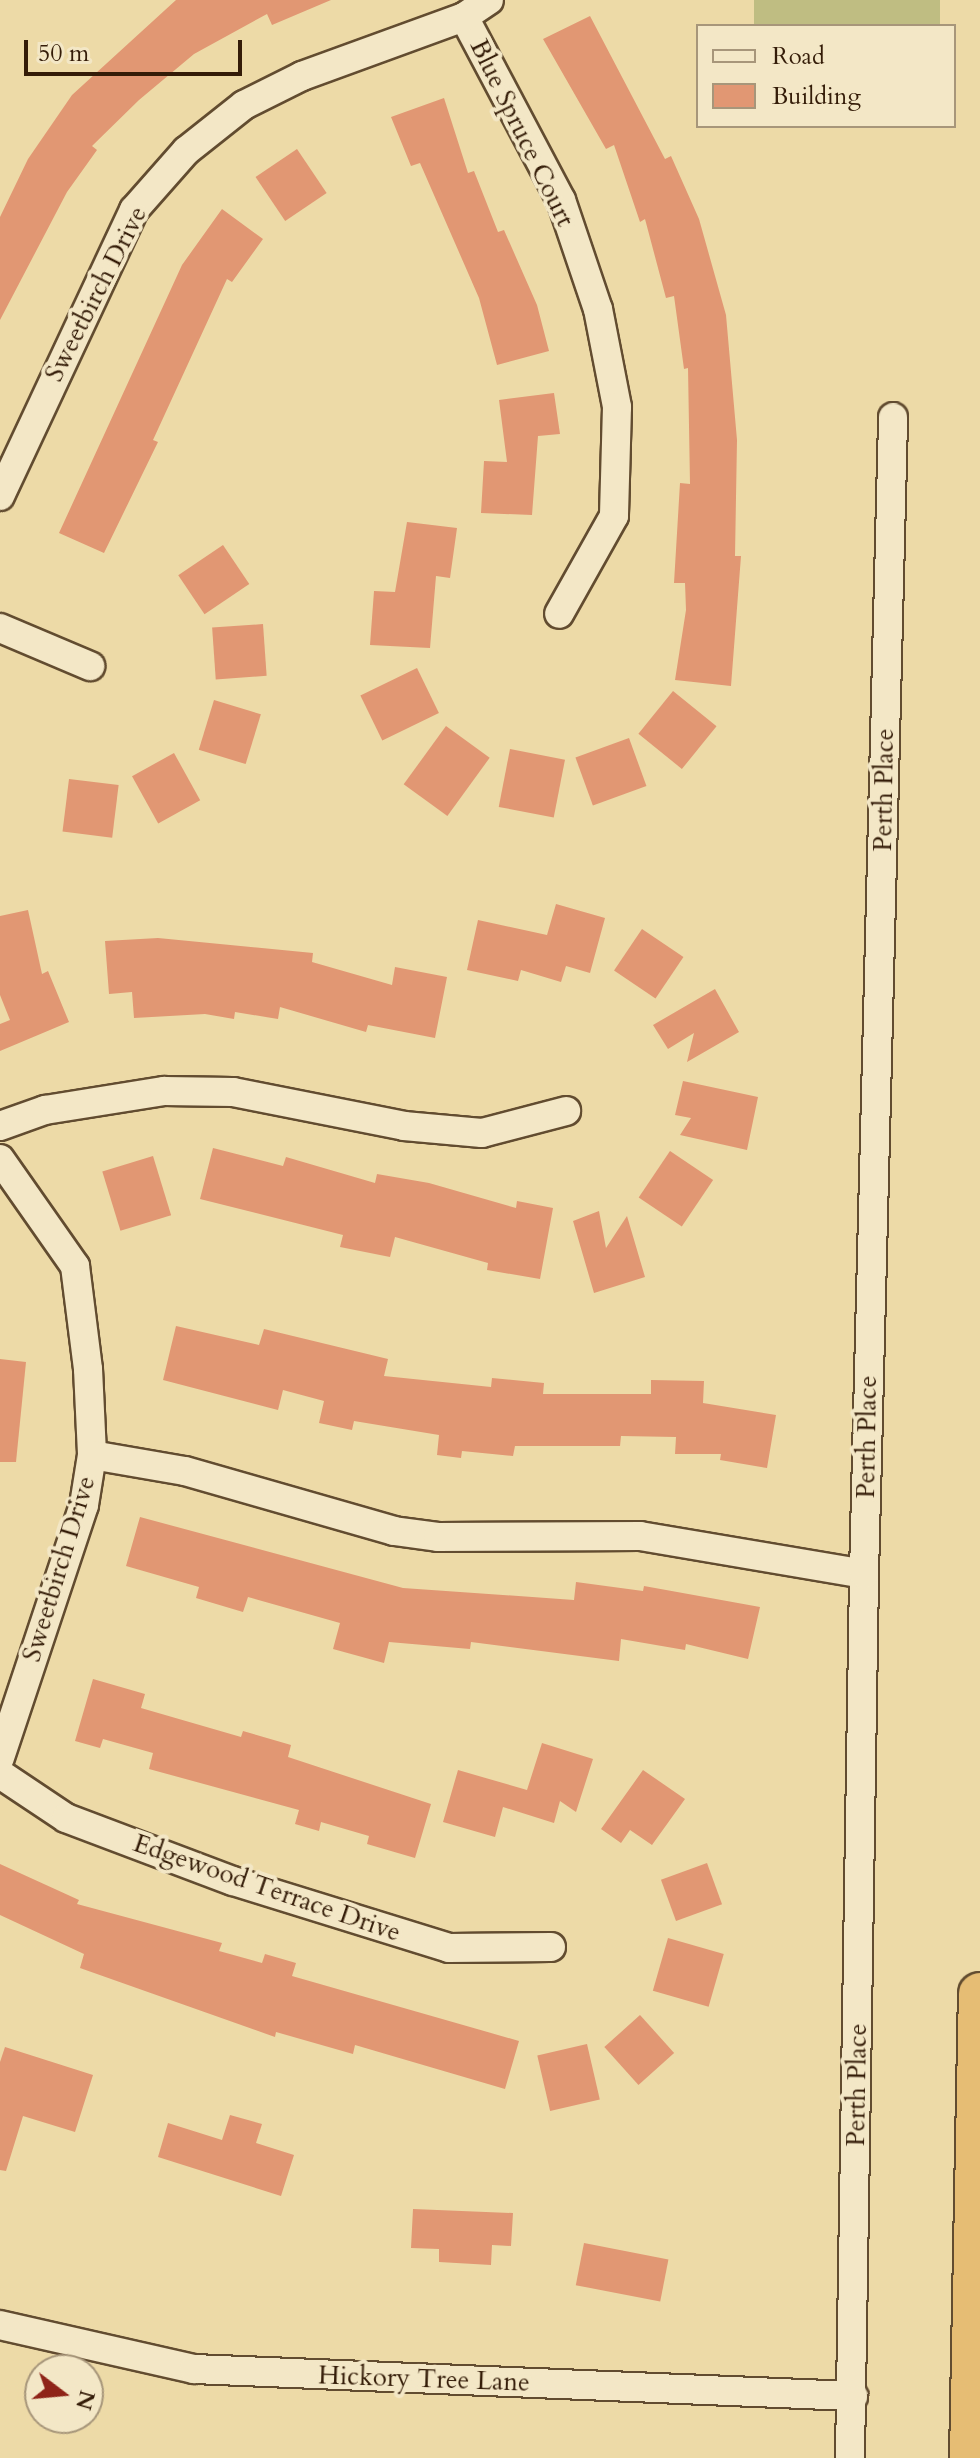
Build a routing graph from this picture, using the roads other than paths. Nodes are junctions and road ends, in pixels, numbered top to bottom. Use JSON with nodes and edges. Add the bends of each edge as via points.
{"nodes":[{"id":1,"x":489,"y":0,"type":"edge"},
{"id":2,"x":464,"y":17,"type":"junction"},
{"id":3,"x":893,"y":417,"type":"dead end"},
{"id":4,"x":0,"y":496,"type":"edge"},
{"id":5,"x":559,"y":614,"type":"dead end"},
{"id":6,"x":0,"y":628,"type":"edge"},
{"id":7,"x":90,"y":666,"type":"dead end"},
{"id":8,"x":566,"y":1111,"type":"dead end"},
{"id":9,"x":0,"y":1126,"type":"edge"},
{"id":10,"x":0,"y":1159,"type":"edge"},
{"id":11,"x":92,"y":1455,"type":"junction"},
{"id":12,"x":864,"y":1574,"type":"junction"},
{"id":13,"x":0,"y":1758,"type":"edge"},
{"id":14,"x":0,"y":1774,"type":"edge"},
{"id":15,"x":551,"y":1947,"type":"dead end"},
{"id":16,"x":980,"y":1994,"type":"edge"},
{"id":17,"x":0,"y":2325,"type":"edge"},
{"id":18,"x":853,"y":2396,"type":"junction"},
{"id":19,"x":850,"y":2458,"type":"edge"},
{"id":20,"x":971,"y":2458,"type":"edge"}],
"edges":[{"from":1,"to":2,"type":"street","name":"Sweetbirch Drive"},
{"from":2,"to":4,"type":"street","name":"Sweetbirch Drive","via":[[302,76],[244,105],[186,151],[134,210]]},
{"from":2,"to":5,"type":"street","name":"Blue Spruce Court","via":[[561,200],[598,309],[617,407],[614,516]]},
{"from":3,"to":12,"type":"street","name":"Perth Place"},
{"from":6,"to":7,"type":"street"},
{"from":8,"to":9,"type":"street","via":[[482,1133],[404,1126],[233,1092],[164,1091],[45,1110]]},
{"from":10,"to":11,"type":"street","name":"Sweetbirch Drive","via":[[75,1266]]},
{"from":11,"to":12,"type":"street","via":[[185,1471],[394,1531],[438,1537],[640,1536]]},
{"from":11,"to":13,"type":"street","name":"Sweetbirch Drive","via":[[84,1505]]},
{"from":12,"to":18,"type":"street","name":"Perth Place"},
{"from":14,"to":15,"type":"street","name":"Edgewood Terrace Drive","via":[[66,1818],[233,1881],[449,1948]]},
{"from":16,"to":20,"type":"highway"},
{"from":17,"to":18,"type":"street","name":"Hickory Tree Lane","via":[[194,2369]]},
{"from":18,"to":19,"type":"street","name":"Perth Place"}]}
